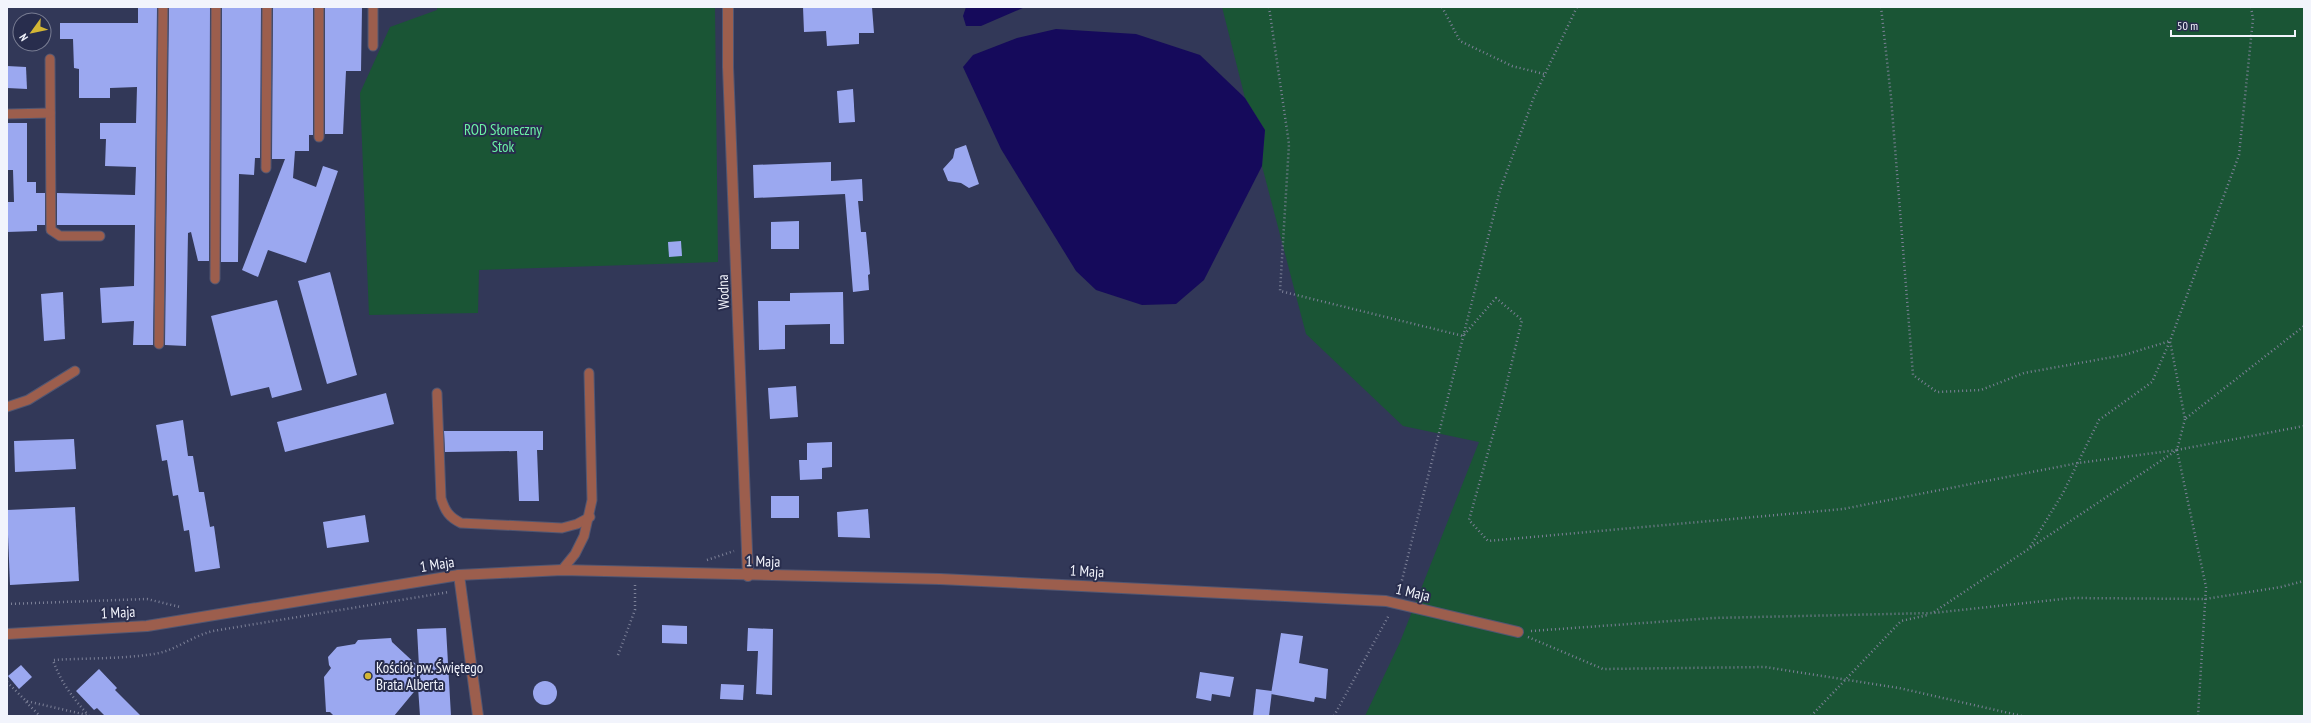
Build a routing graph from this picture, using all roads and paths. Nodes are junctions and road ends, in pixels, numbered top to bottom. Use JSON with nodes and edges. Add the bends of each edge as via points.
{"nodes":[{"id":1,"x":163,"y":7,"type":"edge"},
{"id":2,"x":216,"y":7,"type":"edge"},
{"id":3,"x":267,"y":7,"type":"edge"},
{"id":4,"x":319,"y":7,"type":"edge"},
{"id":5,"x":373,"y":7,"type":"edge"},
{"id":6,"x":728,"y":7,"type":"edge"},
{"id":7,"x":1269,"y":7,"type":"edge"},
{"id":8,"x":1442,"y":7,"type":"edge"},
{"id":9,"x":1577,"y":7,"type":"edge"},
{"id":10,"x":1881,"y":7,"type":"edge"},
{"id":11,"x":2251,"y":7,"type":"edge"},
{"id":12,"x":372,"y":46,"type":"dead end"},
{"id":13,"x":50,"y":59,"type":"dead end"},
{"id":14,"x":1544,"y":74,"type":"junction"},
{"id":15,"x":50,"y":113,"type":"junction"},
{"id":16,"x":7,"y":114,"type":"edge"},
{"id":17,"x":318,"y":137,"type":"dead end"},
{"id":18,"x":266,"y":168,"type":"dead end"},
{"id":19,"x":100,"y":236,"type":"dead end"},
{"id":20,"x":215,"y":279,"type":"dead end"},
{"id":21,"x":2304,"y":326,"type":"edge"},
{"id":22,"x":1463,"y":336,"type":"junction"},
{"id":23,"x":2170,"y":342,"type":"junction"},
{"id":24,"x":159,"y":344,"type":"dead end"},
{"id":25,"x":75,"y":371,"type":"dead end"},
{"id":26,"x":589,"y":373,"type":"dead end"},
{"id":27,"x":437,"y":393,"type":"dead end"},
{"id":28,"x":7,"y":407,"type":"edge"},
{"id":29,"x":2185,"y":419,"type":"junction"},
{"id":30,"x":2304,"y":426,"type":"edge"},
{"id":31,"x":2177,"y":450,"type":"junction"},
{"id":32,"x":2078,"y":463,"type":"junction"},
{"id":33,"x":590,"y":517,"type":"junction"},
{"id":34,"x":2030,"y":547,"type":"junction"},
{"id":35,"x":747,"y":550,"type":"junction"},
{"id":36,"x":703,"y":561,"type":"dead end"},
{"id":37,"x":562,"y":570,"type":"junction"},
{"id":38,"x":634,"y":573,"type":"junction"},
{"id":39,"x":459,"y":575,"type":"junction"},
{"id":40,"x":748,"y":576,"type":"junction"},
{"id":41,"x":2304,"y":581,"type":"edge"},
{"id":42,"x":461,"y":590,"type":"junction"},
{"id":43,"x":2205,"y":599,"type":"junction"},
{"id":44,"x":7,"y":604,"type":"edge"},
{"id":45,"x":1396,"y":604,"type":"junction"},
{"id":46,"x":187,"y":606,"type":"dead end"},
{"id":47,"x":1933,"y":613,"type":"junction"},
{"id":48,"x":1518,"y":632,"type":"junction"},
{"id":49,"x":7,"y":634,"type":"edge"},
{"id":50,"x":618,"y":655,"type":"dead end"},
{"id":51,"x":1847,"y":679,"type":"junction"},
{"id":52,"x":7,"y":682,"type":"edge"},
{"id":53,"x":26,"y":701,"type":"junction"},
{"id":54,"x":88,"y":715,"type":"edge"},
{"id":55,"x":40,"y":716,"type":"edge"},
{"id":56,"x":478,"y":716,"type":"edge"},
{"id":57,"x":1334,"y":716,"type":"edge"},
{"id":58,"x":1811,"y":716,"type":"edge"},
{"id":59,"x":2022,"y":716,"type":"edge"},
{"id":60,"x":2198,"y":716,"type":"edge"}],
"edges":[{"from":1,"to":24,"type":"lane"},
{"from":2,"to":20,"type":"lane"},
{"from":3,"to":18,"type":"lane"},
{"from":4,"to":17,"type":"lane"},
{"from":5,"to":12,"type":"lane"},
{"from":6,"to":35,"type":"street","name":"Wodna","via":[[728,67]]},
{"from":7,"to":22,"type":"path","via":[[1289,144],[1280,291]]},
{"from":8,"to":14,"type":"path","via":[[1460,41],[1512,66]]},
{"from":9,"to":14,"type":"path"},
{"from":10,"to":23,"type":"path","via":[[1914,375],[1937,392],[1981,390],[2024,372],[2124,355]]},
{"from":11,"to":23,"type":"path","via":[[2253,19],[2239,155]]},
{"from":13,"to":15,"type":"lane"},
{"from":14,"to":22,"type":"path","via":[[1500,190]]},
{"from":15,"to":16,"type":"lane"},
{"from":15,"to":19,"type":"lane","via":[[51,230],[60,236]]},
{"from":21,"to":29,"type":"path"},
{"from":22,"to":32,"type":"path","via":[[1496,298],[1522,320],[1469,520],[1488,541],[1843,509]]},
{"from":22,"to":45,"type":"path"},
{"from":23,"to":29,"type":"path"},
{"from":23,"to":32,"type":"path","via":[[2152,382],[2099,420]]},
{"from":25,"to":28,"type":"lane","via":[[28,400]]},
{"from":26,"to":33,"type":"lane","via":[[592,500]]},
{"from":27,"to":33,"type":"lane","via":[[441,498],[444,510],[452,518],[461,523],[562,528]]},
{"from":29,"to":31,"type":"path"},
{"from":30,"to":31,"type":"path"},
{"from":31,"to":32,"type":"path"},
{"from":31,"to":34,"type":"path"},
{"from":31,"to":43,"type":"path","via":[[2206,587]]},
{"from":32,"to":34,"type":"path"},
{"from":33,"to":37,"type":"lane","via":[[575,554]]},
{"from":34,"to":47,"type":"path"},
{"from":35,"to":36,"type":"path","via":[[732,551]]},
{"from":35,"to":40,"type":"street","name":"Wodna"},
{"from":37,"to":38,"type":"street","name":"1 Maja"},
{"from":37,"to":39,"type":"street","name":"1 Maja"},
{"from":38,"to":40,"type":"street","name":"1 Maja"},
{"from":38,"to":50,"type":"path","via":[[635,610]]},
{"from":39,"to":42,"type":"street"},
{"from":39,"to":49,"type":"street","name":"1 Maja","via":[[147,626]]},
{"from":40,"to":45,"type":"street","name":"1 Maja","via":[[940,579],[1386,601]]},
{"from":41,"to":43,"type":"path"},
{"from":42,"to":54,"type":"path","via":[[213,631],[154,654],[53,660],[68,693]]},
{"from":42,"to":56,"type":"street"},
{"from":43,"to":47,"type":"path","via":[[2072,598]]},
{"from":43,"to":60,"type":"path"},
{"from":44,"to":46,"type":"path","via":[[147,600]]},
{"from":45,"to":48,"type":"street","name":"1 Maja"},
{"from":45,"to":57,"type":"path"},
{"from":47,"to":48,"type":"path","via":[[1714,618]]},
{"from":47,"to":51,"type":"path","via":[[1901,621]]},
{"from":48,"to":51,"type":"path","via":[[1603,669],[1765,667]]},
{"from":51,"to":58,"type":"path"},
{"from":51,"to":59,"type":"path"},
{"from":52,"to":53,"type":"path"},
{"from":53,"to":54,"type":"path"},
{"from":53,"to":55,"type":"path"}]}
